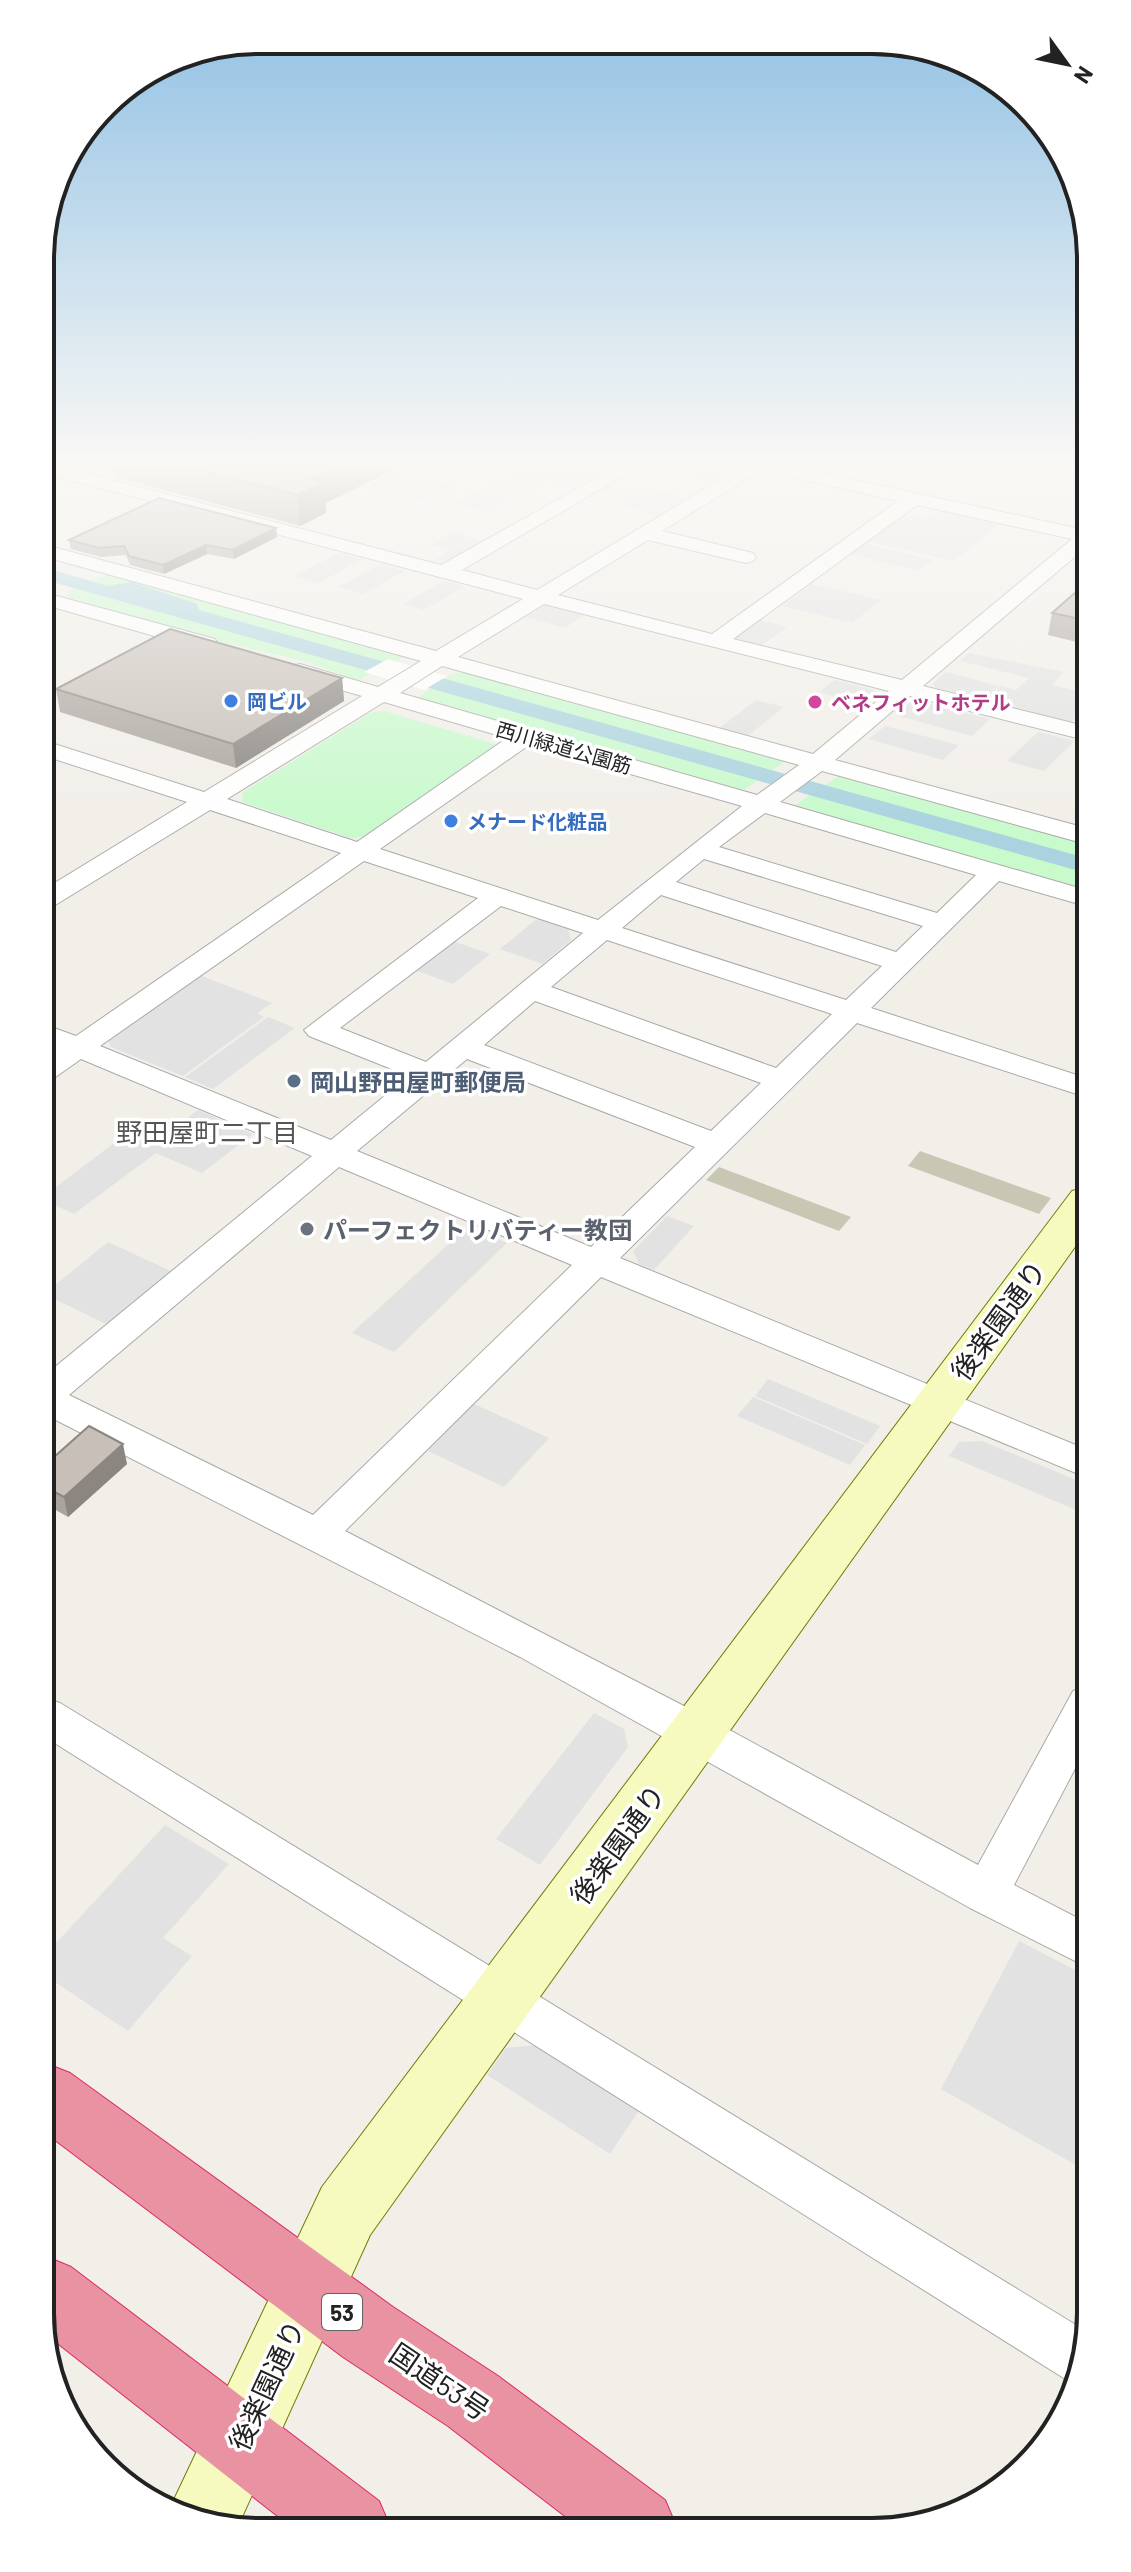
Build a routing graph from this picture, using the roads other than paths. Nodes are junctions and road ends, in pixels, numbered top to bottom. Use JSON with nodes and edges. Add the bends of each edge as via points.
{"nodes":[{"id":1,"x":146,"y":586,"type":"edge"},
{"id":2,"x":498,"y":586,"type":"edge"},
{"id":3,"x":558,"y":586,"type":"edge"},
{"id":4,"x":792,"y":586,"type":"edge"},
{"id":5,"x":1027,"y":586,"type":"edge"},
{"id":6,"x":54,"y":595,"type":"edge"},
{"id":7,"x":540,"y":597,"type":"junction"},
{"id":8,"x":716,"y":641,"type":"junction"},
{"id":9,"x":228,"y":650,"type":"edge"},
{"id":10,"x":273,"y":663,"type":"edge"},
{"id":11,"x":431,"y":664,"type":"junction"},
{"id":12,"x":390,"y":688,"type":"junction"},
{"id":13,"x":907,"y":688,"type":"junction"},
{"id":14,"x":1077,"y":731,"type":"edge"},
{"id":15,"x":526,"y":736,"type":"junction"},
{"id":16,"x":54,"y":751,"type":"edge"},
{"id":17,"x":788,"y":783,"type":"junction"},
{"id":18,"x":206,"y":802,"type":"junction"},
{"id":19,"x":1077,"y":834,"type":"edge"},
{"id":20,"x":700,"y":849,"type":"junction"},
{"id":21,"x":358,"y":852,"type":"junction"},
{"id":22,"x":994,"y":872,"type":"junction"},
{"id":23,"x":658,"y":885,"type":"junction"},
{"id":24,"x":54,"y":894,"type":"edge"},
{"id":25,"x":1077,"y":895,"type":"edge"},
{"id":26,"x":496,"y":897,"type":"junction"},
{"id":27,"x":943,"y":923,"type":"junction"},
{"id":28,"x":604,"y":931,"type":"junction"},
{"id":29,"x":901,"y":963,"type":"junction"},
{"id":30,"x":532,"y":990,"type":"junction"},
{"id":31,"x":849,"y":1011,"type":"junction"},
{"id":32,"x":54,"y":1037,"type":"edge"},
{"id":33,"x":78,"y":1047,"type":"junction"},
{"id":34,"x":463,"y":1047,"type":"junction"},
{"id":35,"x":54,"y":1064,"type":"edge"},
{"id":36,"x":430,"y":1074,"type":"junction"},
{"id":37,"x":781,"y":1080,"type":"junction"},
{"id":38,"x":1077,"y":1085,"type":"edge"},
{"id":39,"x":716,"y":1144,"type":"junction"},
{"id":40,"x":332,"y":1153,"type":"junction"},
{"id":41,"x":1077,"y":1214,"type":"edge"},
{"id":42,"x":596,"y":1261,"type":"junction"},
{"id":43,"x":54,"y":1389,"type":"edge"},
{"id":44,"x":54,"y":1402,"type":"edge"},
{"id":45,"x":936,"y":1404,"type":"junction"},
{"id":46,"x":1077,"y":1461,"type":"edge"},
{"id":47,"x":319,"y":1533,"type":"junction"},
{"id":48,"x":54,"y":1721,"type":"edge"},
{"id":49,"x":1077,"y":1724,"type":"edge"},
{"id":50,"x":697,"y":1732,"type":"junction"},
{"id":51,"x":986,"y":1894,"type":"junction"},
{"id":52,"x":1077,"y":1941,"type":"edge"},
{"id":53,"x":505,"y":1998,"type":"junction"},
{"id":54,"x":54,"y":2100,"type":"edge"},
{"id":55,"x":312,"y":2289,"type":"junction"},
{"id":56,"x":54,"y":2297,"type":"edge"},
{"id":57,"x":1073,"y":2354,"type":"edge"},
{"id":58,"x":239,"y":2442,"type":"junction"},
{"id":59,"x":207,"y":2511,"type":"edge"},
{"id":60,"x":341,"y":2518,"type":"edge"},
{"id":61,"x":628,"y":2518,"type":"edge"}],
"edges":[{"from":1,"to":11,"type":"street","name":"西川緑道公園筋"},
{"from":2,"to":7,"type":"street"},
{"from":3,"to":7,"type":"street"},
{"from":4,"to":8,"type":"street"},
{"from":5,"to":13,"type":"street"},
{"from":6,"to":9,"type":"street"},
{"from":7,"to":8,"type":"street"},
{"from":7,"to":11,"type":"street"},
{"from":8,"to":13,"type":"street"},
{"from":10,"to":12,"type":"street","name":"西川緑道公園筋"},
{"from":11,"to":12,"type":"street"},
{"from":11,"to":17,"type":"street","name":"西川緑道公園筋"},
{"from":12,"to":15,"type":"street","name":"西川緑道公園筋"},
{"from":12,"to":18,"type":"street"},
{"from":13,"to":14,"type":"street"},
{"from":13,"to":17,"type":"street"},
{"from":15,"to":17,"type":"street","name":"西川緑道公園筋"},
{"from":15,"to":21,"type":"street"},
{"from":16,"to":18,"type":"street"},
{"from":17,"to":19,"type":"street","name":"西川緑道公園筋"},
{"from":17,"to":20,"type":"street"},
{"from":17,"to":22,"type":"street","name":"西川緑道公園筋"},
{"from":18,"to":21,"type":"street"},
{"from":18,"to":24,"type":"street"},
{"from":20,"to":23,"type":"street"},
{"from":20,"to":27,"type":"street"},
{"from":21,"to":26,"type":"street"},
{"from":21,"to":33,"type":"street"},
{"from":22,"to":25,"type":"street","name":"西川緑道公園筋"},
{"from":22,"to":27,"type":"street"},
{"from":23,"to":28,"type":"street"},
{"from":23,"to":29,"type":"street"},
{"from":26,"to":28,"type":"street"},
{"from":26,"to":36,"type":"street","via":[[319,1030]]},
{"from":27,"to":29,"type":"street"},
{"from":28,"to":30,"type":"street"},
{"from":28,"to":31,"type":"street"},
{"from":29,"to":31,"type":"street"},
{"from":30,"to":34,"type":"street"},
{"from":30,"to":37,"type":"street"},
{"from":31,"to":37,"type":"street"},
{"from":31,"to":38,"type":"street"},
{"from":32,"to":33,"type":"street"},
{"from":33,"to":35,"type":"street"},
{"from":33,"to":40,"type":"street"},
{"from":34,"to":36,"type":"street"},
{"from":34,"to":39,"type":"street"},
{"from":36,"to":40,"type":"street"},
{"from":37,"to":39,"type":"street"},
{"from":39,"to":42,"type":"street"},
{"from":40,"to":42,"type":"street"},
{"from":40,"to":43,"type":"street"},
{"from":41,"to":45,"type":"street","name":"後楽園通り"},
{"from":42,"to":45,"type":"street"},
{"from":42,"to":47,"type":"street"},
{"from":44,"to":47,"type":"street"},
{"from":45,"to":46,"type":"street"},
{"from":45,"to":50,"type":"street","name":"後楽園通り"},
{"from":47,"to":50,"type":"street"},
{"from":48,"to":53,"type":"street"},
{"from":49,"to":51,"type":"street"},
{"from":50,"to":51,"type":"street"},
{"from":50,"to":53,"type":"street","name":"後楽園通り"},
{"from":51,"to":52,"type":"street"},
{"from":53,"to":55,"type":"street","name":"後楽園通り","via":[[346,2211]]},
{"from":53,"to":57,"type":"street"},
{"from":54,"to":55,"type":"highway","name":"国道53号","number":"53"},
{"from":55,"to":58,"type":"street","name":"後楽園通り"},
{"from":55,"to":61,"type":"highway","name":"国道53号","number":"53"},
{"from":56,"to":58,"type":"highway"},
{"from":58,"to":59,"type":"street","name":"後楽園通り"},
{"from":58,"to":60,"type":"highway"}]}
